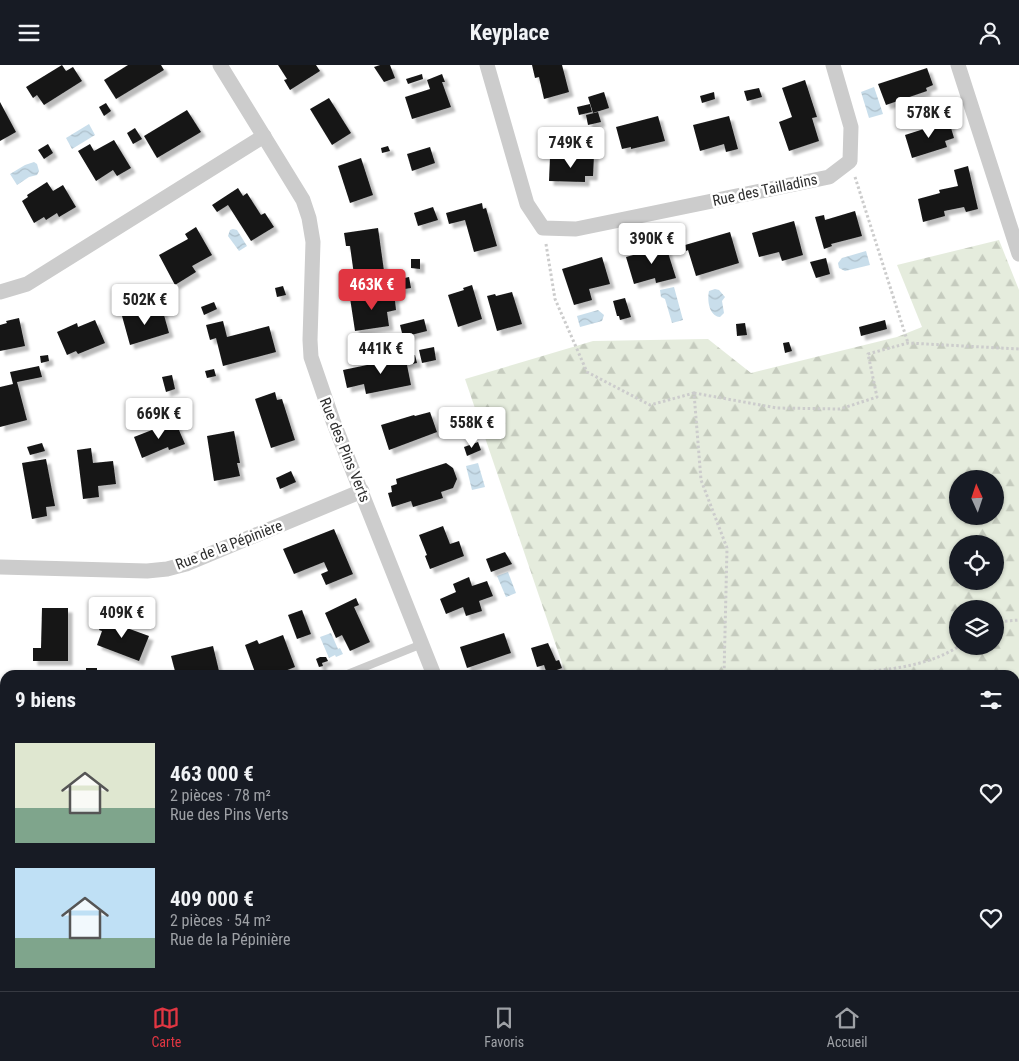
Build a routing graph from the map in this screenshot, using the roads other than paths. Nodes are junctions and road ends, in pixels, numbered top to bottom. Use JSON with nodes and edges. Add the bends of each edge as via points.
{"nodes":[{"id":1,"x":220,"y":65,"type":"edge"},
{"id":2,"x":487,"y":65,"type":"edge"},
{"id":3,"x":834,"y":65,"type":"edge"},
{"id":4,"x":958,"y":65,"type":"edge"},
{"id":5,"x":264,"y":136,"type":"junction"},
{"id":6,"x":1019,"y":254,"type":"edge"},
{"id":7,"x":0,"y":292,"type":"edge"},
{"id":8,"x":362,"y":491,"type":"junction"},
{"id":9,"x":0,"y":567,"type":"edge"},
{"id":10,"x":422,"y":644,"type":"junction"},
{"id":11,"x":357,"y":670,"type":"edge"},
{"id":12,"x":432,"y":670,"type":"edge"}],
"edges":[{"from":1,"to":5,"type":"street","name":"Rue des Pins Verts"},
{"from":2,"to":3,"type":"street","name":"Rue des Tailladins","via":[[527,205],[543,228],[576,229],[829,177],[850,161],[851,127]]},
{"from":4,"to":6,"type":"street"},
{"from":5,"to":7,"type":"street","via":[[27,283]]},
{"from":5,"to":8,"type":"street","name":"Rue des Pins Verts","via":[[303,200],[309,218],[313,242],[311,357]]},
{"from":8,"to":9,"type":"street","name":"Rue de la Pépinière","via":[[167,569]]},
{"from":8,"to":10,"type":"street","name":"Rue des Pins Verts"},
{"from":10,"to":11,"type":"lane"},
{"from":10,"to":12,"type":"street","name":"Rue des Pins Verts"}]}
